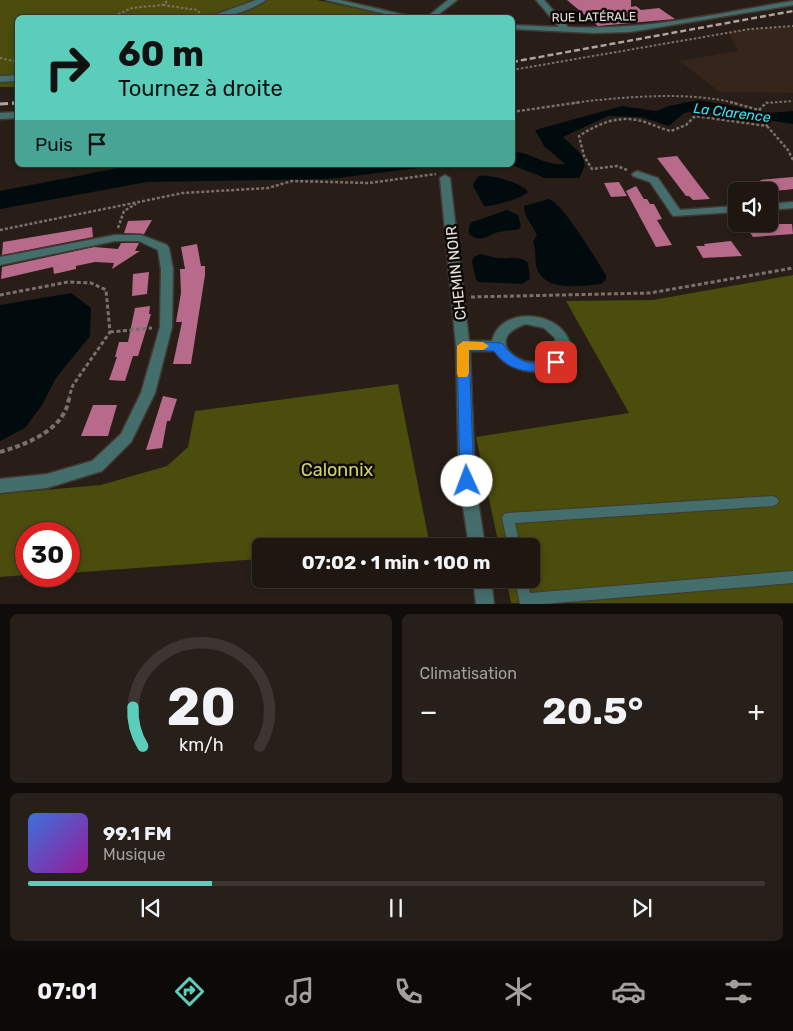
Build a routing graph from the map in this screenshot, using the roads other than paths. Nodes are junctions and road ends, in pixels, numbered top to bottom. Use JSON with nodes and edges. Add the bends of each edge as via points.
{"nodes":[{"id":1,"x":262,"y":0,"type":"edge"},
{"id":2,"x":330,"y":0,"type":"edge"},
{"id":3,"x":453,"y":0,"type":"edge"},
{"id":4,"x":540,"y":0,"type":"edge"},
{"id":5,"x":793,"y":2,"type":"edge"},
{"id":6,"x":222,"y":15,"type":"edge"},
{"id":7,"x":401,"y":15,"type":"edge"},
{"id":8,"x":433,"y":15,"type":"edge"},
{"id":9,"x":515,"y":27,"type":"edge"},
{"id":10,"x":566,"y":30,"type":"junction"},
{"id":11,"x":15,"y":78,"type":"edge"},
{"id":12,"x":0,"y":79,"type":"edge"},
{"id":13,"x":15,"y":115,"type":"edge"},
{"id":14,"x":0,"y":116,"type":"edge"},
{"id":15,"x":637,"y":174,"type":"road end"},
{"id":16,"x":444,"y":175,"type":"road end"},
{"id":17,"x":793,"y":205,"type":"edge"},
{"id":18,"x":778,"y":206,"type":"edge"},
{"id":19,"x":728,"y":210,"type":"edge"},
{"id":20,"x":0,"y":261,"type":"edge"},
{"id":21,"x":463,"y":346,"type":"junction"},
{"id":22,"x":498,"y":346,"type":"junction"},
{"id":23,"x":0,"y":486,"type":"edge"},
{"id":24,"x":773,"y":501,"type":"dead end"},
{"id":25,"x":476,"y":538,"type":"edge"},
{"id":26,"x":512,"y":538,"type":"edge"},
{"id":27,"x":793,"y":576,"type":"edge"},
{"id":28,"x":483,"y":588,"type":"edge"},
{"id":29,"x":523,"y":588,"type":"edge"},
{"id":30,"x":526,"y":601,"type":"edge"},
{"id":31,"x":485,"y":604,"type":"edge"}],
"edges":[{"from":1,"to":6,"type":"street"},
{"from":2,"to":7,"type":"street"},
{"from":3,"to":8,"type":"street"},
{"from":4,"to":10,"type":"street"},
{"from":5,"to":10,"type":"street","name":"RUE LATÉRALE","via":[[642,28]]},
{"from":9,"to":10,"type":"street","name":"RUE LATÉRALE"},
{"from":11,"to":12,"type":"street"},
{"from":13,"to":14,"type":"street"},
{"from":15,"to":19,"type":"street","via":[[654,180],[678,214]]},
{"from":16,"to":21,"type":"street","name":"CHEMIN NOIR"},
{"from":17,"to":18,"type":"street"},
{"from":20,"to":23,"type":"street","via":[[115,238],[141,238],[163,248],[167,269],[166,327],[148,393],[126,438],[97,466],[47,481]]},
{"from":21,"to":22,"type":"street"},
{"from":21,"to":25,"type":"street","name":"CHEMIN NOIR","via":[[467,481]]},
{"from":22,"to":22,"type":"street","via":[[504,356],[515,363],[544,367],[563,355],[565,345],[561,335],[552,327],[526,320],[503,328],[498,336]]},
{"from":24,"to":26,"type":"lane","via":[[508,518]]},
{"from":27,"to":30,"type":"lane"},
{"from":28,"to":31,"type":"street"},
{"from":29,"to":30,"type":"lane"}]}
